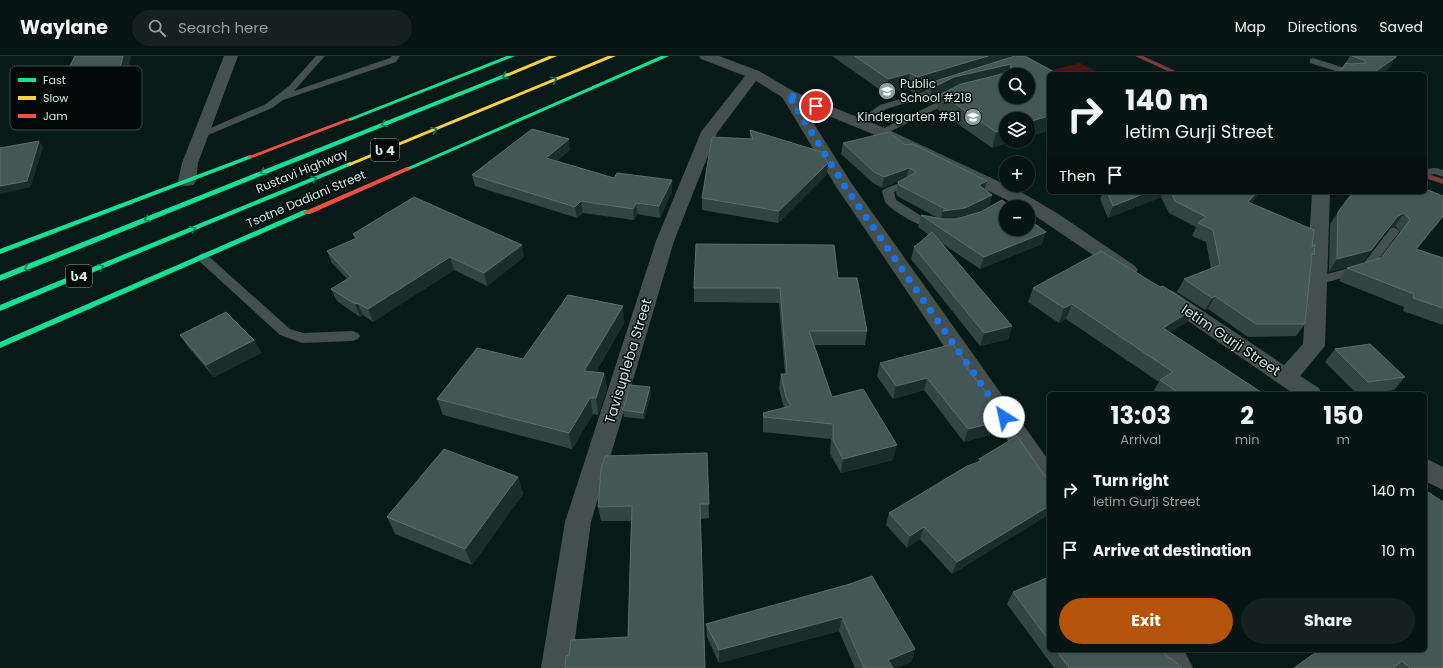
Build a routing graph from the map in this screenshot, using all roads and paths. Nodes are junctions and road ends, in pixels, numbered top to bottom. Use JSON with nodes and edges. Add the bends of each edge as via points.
{"nodes":[{"id":1,"x":230,"y":56,"type":"edge"},
{"id":2,"x":320,"y":56,"type":"edge"},
{"id":3,"x":396,"y":56,"type":"edge"},
{"id":4,"x":512,"y":56,"type":"edge"},
{"id":5,"x":554,"y":56,"type":"edge"},
{"id":6,"x":614,"y":56,"type":"edge"},
{"id":7,"x":666,"y":56,"type":"edge"},
{"id":8,"x":706,"y":56,"type":"edge"},
{"id":9,"x":1313,"y":61,"type":"dead end"},
{"id":10,"x":1348,"y":72,"type":"edge"},
{"id":11,"x":754,"y":74,"type":"junction"},
{"id":12,"x":951,"y":86,"type":"edge"},
{"id":13,"x":969,"y":92,"type":"edge"},
{"id":14,"x":788,"y":94,"type":"junction"},
{"id":15,"x":279,"y":98,"type":"junction"},
{"id":16,"x":859,"y":124,"type":"junction"},
{"id":17,"x":881,"y":132,"type":"junction"},
{"id":18,"x":202,"y":134,"type":"junction"},
{"id":19,"x":1427,"y":172,"type":"edge"},
{"id":20,"x":1443,"y":174,"type":"edge"},
{"id":21,"x":187,"y":181,"type":"junction"},
{"id":22,"x":907,"y":183,"type":"edge"},
{"id":23,"x":1321,"y":194,"type":"edge"},
{"id":24,"x":948,"y":228,"type":"edge"},
{"id":25,"x":1394,"y":232,"type":"edge"},
{"id":26,"x":157,"y":244,"type":"joint"},
{"id":27,"x":0,"y":252,"type":"edge"},
{"id":28,"x":202,"y":257,"type":"junction"},
{"id":29,"x":0,"y":278,"type":"edge"},
{"id":30,"x":1317,"y":281,"type":"junction"},
{"id":31,"x":0,"y":308,"type":"edge"},
{"id":32,"x":353,"y":336,"type":"dead end"},
{"id":33,"x":0,"y":345,"type":"edge"},
{"id":34,"x":1286,"y":377,"type":"junction"},
{"id":35,"x":1308,"y":392,"type":"edge"},
{"id":36,"x":1427,"y":469,"type":"edge"},
{"id":37,"x":1047,"y":478,"type":"edge"},
{"id":38,"x":1443,"y":480,"type":"edge"},
{"id":39,"x":1167,"y":652,"type":"edge"},
{"id":40,"x":556,"y":668,"type":"edge"},
{"id":41,"x":1178,"y":668,"type":"edge"}],
"edges":[{"from":1,"to":18,"type":"street"},
{"from":2,"to":15,"type":"lane","via":[[292,88]]},
{"from":3,"to":15,"type":"lane","via":[[392,60]]},
{"from":4,"to":21,"type":"main road"},
{"from":5,"to":29,"type":"main road","name":"Rustavi Highway","number":"ს 4","one_way":true},
{"from":26,"to":6,"type":"main road","name":"Rustavi Highway","number":"ს 4","one_way":true},
{"from":7,"to":28,"type":"main road","name":"Tsotne Dadiani Street"},
{"from":8,"to":11,"type":"street","name":"Ietim Gurji Street"},
{"from":9,"to":10,"type":"lane"},
{"from":11,"to":14,"type":"street","name":"Ietim Gurji Street"},
{"from":11,"to":40,"type":"street","name":"Tavisupleba Street","via":[[709,132],[665,241],[578,522]]},
{"from":12,"to":16,"type":"lane","via":[[883,107]]},
{"from":13,"to":17,"type":"lane","via":[[939,103]]},
{"from":14,"to":16,"type":"street","name":"Ietim Gurji Street"},
{"from":14,"to":37,"type":"street","via":[[844,185]]},
{"from":15,"to":18,"type":"lane","via":[[269,106]]},
{"from":16,"to":17,"type":"street","name":"Ietim Gurji Street"},
{"from":17,"to":34,"type":"street","name":"Ietim Gurji Street","via":[[1008,200],[1051,217]]},
{"from":18,"to":21,"type":"street","via":[[190,163]]},
{"from":19,"to":20,"type":"lane","via":[[1436,171]]},
{"from":21,"to":27,"type":"main road"},
{"from":22,"to":24,"type":"lane","via":[[888,192],[891,202],[927,225]]},
{"from":23,"to":30,"type":"street"},
{"from":25,"to":30,"type":"lane","via":[[1367,267]]},
{"from":31,"to":26,"type":"main road","name":"Rustavi Highway","number":"ს4","one_way":true},
{"from":28,"to":32,"type":"lane","via":[[285,332],[302,338]]},
{"from":28,"to":33,"type":"main road","name":"Tsotne Dadiani Street"},
{"from":30,"to":34,"type":"street","via":[[1314,346]]},
{"from":34,"to":35,"type":"street","name":"Ietim Gurji Street"},
{"from":36,"to":38,"type":"street"},
{"from":39,"to":41,"type":"street"}]}
